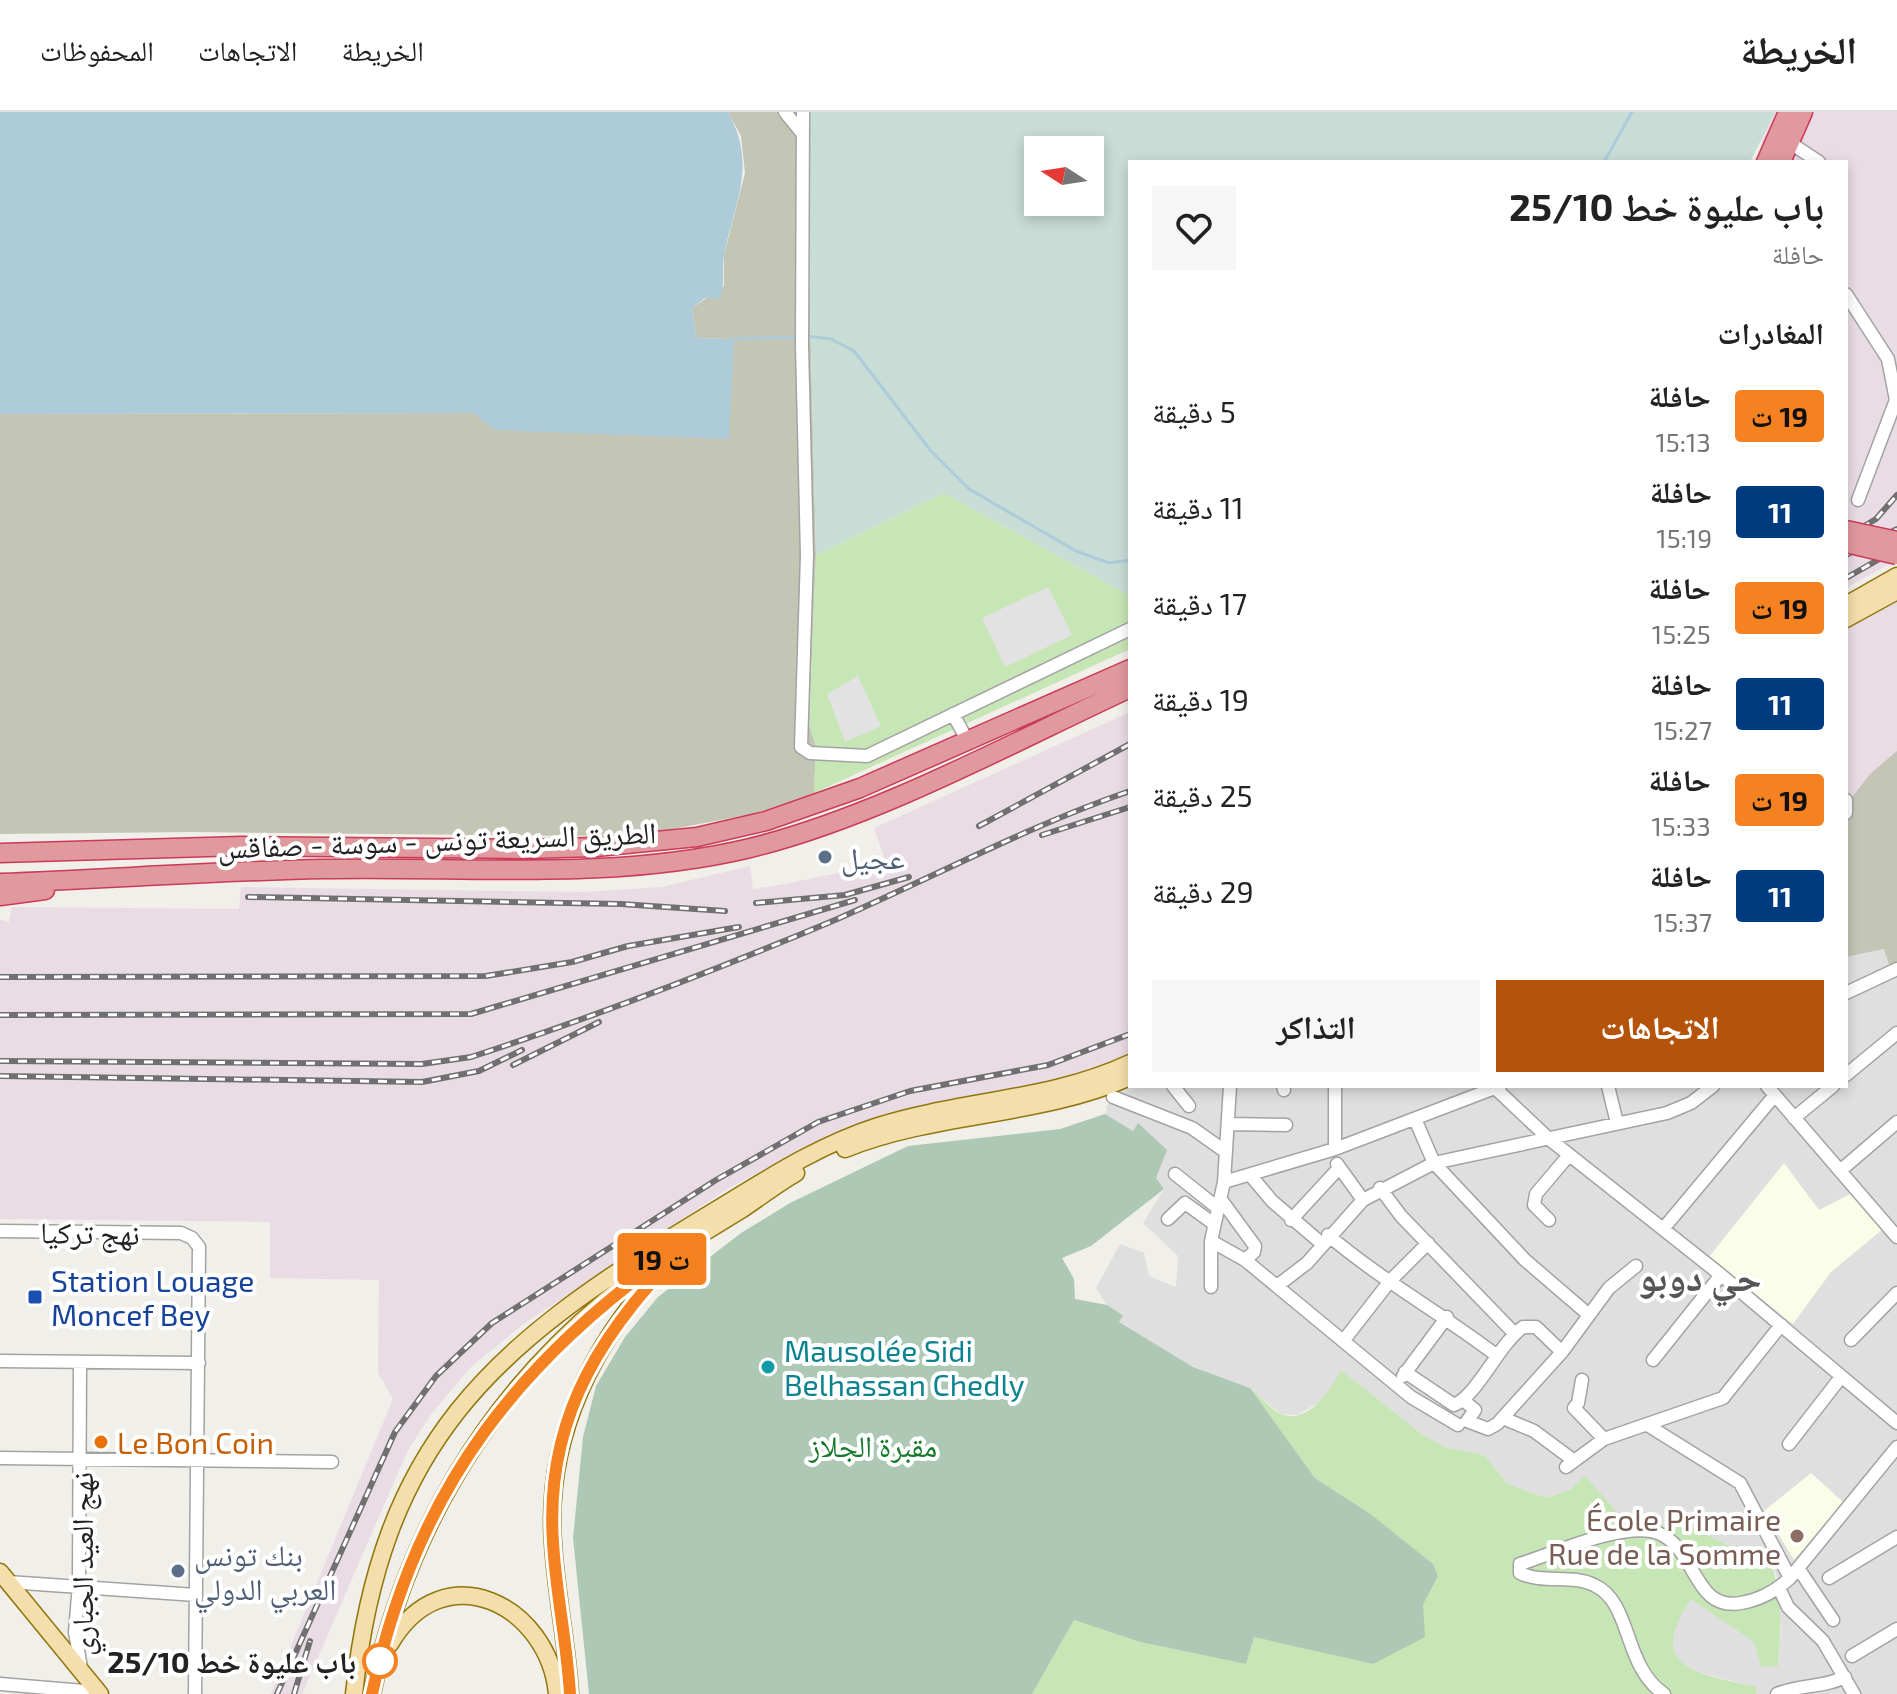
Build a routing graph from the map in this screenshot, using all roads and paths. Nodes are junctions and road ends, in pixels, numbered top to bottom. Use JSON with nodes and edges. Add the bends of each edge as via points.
{"nodes":[{"id":1,"x":785,"y":112,"type":"edge"},
{"id":2,"x":803,"y":112,"type":"edge"},
{"id":3,"x":1788,"y":112,"type":"edge"},
{"id":4,"x":1803,"y":112,"type":"edge"},
{"id":5,"x":802,"y":133,"type":"junction"},
{"id":6,"x":1783,"y":138,"type":"junction"},
{"id":7,"x":1767,"y":160,"type":"edge"},
{"id":8,"x":1781,"y":160,"type":"edge"},
{"id":9,"x":1816,"y":160,"type":"edge"},
{"id":10,"x":1848,"y":297,"type":"edge"},
{"id":11,"x":1858,"y":500,"type":"dead end"},
{"id":12,"x":1848,"y":530,"type":"edge"},
{"id":13,"x":1897,"y":541,"type":"edge"},
{"id":14,"x":1848,"y":543,"type":"edge"},
{"id":15,"x":1897,"y":555,"type":"edge"},
{"id":16,"x":1897,"y":576,"type":"edge"},
{"id":17,"x":1897,"y":591,"type":"edge"},
{"id":18,"x":1848,"y":604,"type":"edge"},
{"id":19,"x":1848,"y":618,"type":"edge"},
{"id":20,"x":1128,"y":630,"type":"edge"},
{"id":21,"x":1128,"y":670,"type":"edge"},
{"id":22,"x":1128,"y":689,"type":"edge"},
{"id":23,"x":953,"y":714,"type":"junction"},
{"id":24,"x":967,"y":740,"type":"junction"},
{"id":25,"x":0,"y":853,"type":"edge"},
{"id":26,"x":71,"y":880,"type":"junction"},
{"id":27,"x":0,"y":883,"type":"edge"},
{"id":28,"x":0,"y":896,"type":"edge"},
{"id":29,"x":1897,"y":969,"type":"edge"},
{"id":30,"x":1848,"y":992,"type":"edge"},
{"id":31,"x":1897,"y":1033,"type":"edge"},
{"id":32,"x":1128,"y":1064,"type":"edge"},
{"id":33,"x":1848,"y":1073,"type":"edge"},
{"id":34,"x":1128,"y":1078,"type":"edge"},
{"id":35,"x":1175,"y":1088,"type":"edge"},
{"id":36,"x":1230,"y":1088,"type":"edge"},
{"id":37,"x":1338,"y":1088,"type":"edge"},
{"id":38,"x":1492,"y":1088,"type":"edge"},
{"id":39,"x":1499,"y":1088,"type":"edge"},
{"id":40,"x":1608,"y":1088,"type":"edge"},
{"id":41,"x":1710,"y":1088,"type":"edge"},
{"id":42,"x":1831,"y":1088,"type":"edge"},
{"id":43,"x":1771,"y":1091,"type":"edge"},
{"id":44,"x":1113,"y":1097,"type":"dead end"},
{"id":45,"x":1189,"y":1106,"type":"dead end"},
{"id":46,"x":1794,"y":1118,"type":"junction"},
{"id":47,"x":1415,"y":1119,"type":"junction"},
{"id":48,"x":1897,"y":1122,"type":"edge"},
{"id":49,"x":1617,"y":1123,"type":"junction"},
{"id":50,"x":1229,"y":1124,"type":"junction"},
{"id":51,"x":1286,"y":1125,"type":"dead end"},
{"id":52,"x":1548,"y":1138,"type":"junction"},
{"id":53,"x":1332,"y":1150,"type":"junction"},
{"id":54,"x":1226,"y":1152,"type":"junction"},
{"id":55,"x":1569,"y":1155,"type":"junction"},
{"id":56,"x":1434,"y":1163,"type":"junction"},
{"id":57,"x":1339,"y":1168,"type":"junction"},
{"id":58,"x":1841,"y":1170,"type":"junction"},
{"id":59,"x":1175,"y":1174,"type":"dead end"},
{"id":60,"x":1251,"y":1176,"type":"junction"},
{"id":61,"x":1224,"y":1182,"type":"junction"},
{"id":62,"x":1380,"y":1188,"type":"junction"},
{"id":63,"x":1363,"y":1200,"type":"junction"},
{"id":64,"x":1221,"y":1205,"type":"junction"},
{"id":65,"x":1168,"y":1219,"type":"dead end"},
{"id":66,"x":1291,"y":1220,"type":"junction"},
{"id":67,"x":1549,"y":1220,"type":"dead end"},
{"id":68,"x":1214,"y":1224,"type":"junction"},
{"id":69,"x":1663,"y":1229,"type":"junction"},
{"id":70,"x":0,"y":1231,"type":"edge"},
{"id":71,"x":1897,"y":1237,"type":"edge"},
{"id":72,"x":693,"y":1238,"type":"junction"},
{"id":73,"x":1325,"y":1239,"type":"junction"},
{"id":74,"x":1211,"y":1241,"type":"junction"},
{"id":75,"x":1428,"y":1243,"type":"junction"},
{"id":76,"x":1245,"y":1260,"type":"junction"},
{"id":77,"x":1636,"y":1266,"type":"dead end"},
{"id":78,"x":1721,"y":1275,"type":"junction"},
{"id":79,"x":1390,"y":1281,"type":"junction"},
{"id":80,"x":1277,"y":1286,"type":"junction"},
{"id":81,"x":1211,"y":1287,"type":"dead end"},
{"id":82,"x":1897,"y":1293,"type":"edge"},
{"id":83,"x":1589,"y":1315,"type":"junction"},
{"id":84,"x":1447,"y":1317,"type":"junction"},
{"id":85,"x":1781,"y":1325,"type":"junction"},
{"id":86,"x":1514,"y":1333,"type":"junction"},
{"id":87,"x":1344,"y":1340,"type":"junction"},
{"id":88,"x":1851,"y":1340,"type":"dead end"},
{"id":89,"x":1562,"y":1352,"type":"junction"},
{"id":90,"x":1496,"y":1355,"type":"junction"},
{"id":91,"x":1653,"y":1360,"type":"dead end"},
{"id":92,"x":0,"y":1361,"type":"edge"},
{"id":93,"x":80,"y":1362,"type":"junction"},
{"id":94,"x":199,"y":1363,"type":"junction"},
{"id":95,"x":1405,"y":1372,"type":"junction"},
{"id":96,"x":1841,"y":1377,"type":"junction"},
{"id":97,"x":1582,"y":1380,"type":"dead end"},
{"id":98,"x":1396,"y":1385,"type":"junction"},
{"id":99,"x":1463,"y":1400,"type":"junction"},
{"id":100,"x":1503,"y":1418,"type":"junction"},
{"id":101,"x":1897,"y":1423,"type":"edge"},
{"id":102,"x":1458,"y":1425,"type":"dead end"},
{"id":103,"x":1649,"y":1426,"type":"junction"},
{"id":104,"x":1604,"y":1439,"type":"junction"},
{"id":105,"x":1789,"y":1444,"type":"dead end"},
{"id":106,"x":1897,"y":1447,"type":"edge"},
{"id":107,"x":0,"y":1458,"type":"edge"},
{"id":108,"x":80,"y":1461,"type":"junction"},
{"id":109,"x":198,"y":1461,"type":"junction"},
{"id":110,"x":332,"y":1462,"type":"dead end"},
{"id":111,"x":1897,"y":1537,"type":"edge"},
{"id":112,"x":1794,"y":1573,"type":"junction"},
{"id":113,"x":1829,"y":1578,"type":"dead end"},
{"id":114,"x":3,"y":1580,"type":"edge"},
{"id":115,"x":79,"y":1584,"type":"junction"},
{"id":116,"x":1779,"y":1588,"type":"junction"},
{"id":117,"x":196,"y":1595,"type":"junction"},
{"id":118,"x":1833,"y":1620,"type":"dead end"},
{"id":119,"x":1897,"y":1629,"type":"edge"},
{"id":120,"x":75,"y":1632,"type":"junction"},
{"id":121,"x":57,"y":1642,"type":"junction"},
{"id":122,"x":1852,"y":1656,"type":"dead end"},
{"id":123,"x":381,"y":1659,"type":"junction"},
{"id":124,"x":81,"y":1671,"type":"junction"},
{"id":125,"x":1845,"y":1677,"type":"junction"},
{"id":126,"x":0,"y":1684,"type":"edge"},
{"id":127,"x":90,"y":1693,"type":"edge"},
{"id":128,"x":1781,"y":1693,"type":"edge"},
{"id":129,"x":195,"y":1694,"type":"edge"},
{"id":130,"x":352,"y":1694,"type":"edge"},
{"id":131,"x":372,"y":1694,"type":"edge"},
{"id":132,"x":557,"y":1694,"type":"edge"},
{"id":133,"x":570,"y":1694,"type":"edge"},
{"id":134,"x":1664,"y":1694,"type":"edge"},
{"id":135,"x":1854,"y":1694,"type":"edge"}],
"edges":[{"from":1,"to":5,"type":"street"},
{"from":2,"to":5,"type":"street"},
{"from":3,"to":6,"type":"highway"},
{"from":4,"to":6,"type":"highway"},
{"from":5,"to":23,"type":"street","via":[[807,555],[801,747],[810,753],[861,757]]},
{"from":6,"to":7,"type":"highway"},
{"from":6,"to":8,"type":"highway"},
{"from":6,"to":9,"type":"street"},
{"from":10,"to":11,"type":"street","via":[[1888,359],[1896,400]]},
{"from":12,"to":13,"type":"highway","bridge":true},
{"from":14,"to":15,"type":"highway","bridge":true},
{"from":16,"to":18,"type":"main road"},
{"from":17,"to":19,"type":"main road"},
{"from":20,"to":23,"type":"street"},
{"from":21,"to":24,"type":"highway","name":"الطريق السريعة تونس - سوسة - صفاقس"},
{"from":22,"to":26,"type":"highway","name":"الطريق السريعة تونس - سوسة - صفاقس","via":[[857,812],[710,855],[578,870],[326,869]]},
{"from":23,"to":24,"type":"street"},
{"from":24,"to":25,"type":"highway","name":"الطريق السريعة تونس - سوسة - صفاقس","via":[[860,788],[766,821],[657,842],[522,849],[242,846]]},
{"from":26,"to":27,"type":"highway","name":"الطريق السريعة تونس - سوسة - صفاقس"},
{"from":26,"to":28,"type":"highway","via":[[47,890]]},
{"from":29,"to":30,"type":"street"},
{"from":31,"to":33,"type":"street"},
{"from":32,"to":130,"type":"main road","via":[[1081,1083],[902,1119],[849,1136],[776,1173],[558,1314],[475,1388],[403,1496],[375,1575]]},
{"from":34,"to":72,"type":"main road","via":[[1078,1096],[849,1147],[793,1175]]},
{"from":35,"to":45,"type":"street"},
{"from":36,"to":50,"type":"street"},
{"from":37,"to":53,"type":"street"},
{"from":38,"to":47,"type":"street"},
{"from":39,"to":52,"type":"street"},
{"from":40,"to":49,"type":"street"},
{"from":41,"to":49,"type":"street","via":[[1678,1110]]},
{"from":42,"to":46,"type":"street"},
{"from":43,"to":46,"type":"street"},
{"from":43,"to":69,"type":"street"},
{"from":44,"to":54,"type":"street","via":[[1192,1128]]},
{"from":46,"to":58,"type":"street"},
{"from":47,"to":53,"type":"street"},
{"from":47,"to":56,"type":"street"},
{"from":48,"to":58,"type":"street"},
{"from":49,"to":52,"type":"street"},
{"from":50,"to":51,"type":"street"},
{"from":50,"to":54,"type":"street"},
{"from":52,"to":55,"type":"street"},
{"from":52,"to":56,"type":"street"},
{"from":53,"to":57,"type":"street"},
{"from":53,"to":60,"type":"street"},
{"from":54,"to":61,"type":"street"},
{"from":55,"to":67,"type":"street","via":[[1536,1194],[1534,1205]]},
{"from":55,"to":69,"type":"street"},
{"from":56,"to":62,"type":"street"},
{"from":56,"to":83,"type":"street","via":[[1525,1260]]},
{"from":57,"to":63,"type":"street"},
{"from":57,"to":66,"type":"street"},
{"from":58,"to":71,"type":"street"},
{"from":59,"to":64,"type":"street"},
{"from":60,"to":61,"type":"street"},
{"from":60,"to":66,"type":"street"},
{"from":61,"to":64,"type":"street"},
{"from":62,"to":63,"type":"street"},
{"from":62,"to":75,"type":"street"},
{"from":63,"to":73,"type":"street"},
{"from":64,"to":68,"type":"street"},
{"from":64,"to":76,"type":"street","via":[[1255,1246]]},
{"from":65,"to":68,"type":"street","via":[[1185,1203]]},
{"from":66,"to":73,"type":"street"},
{"from":68,"to":74,"type":"street"},
{"from":69,"to":78,"type":"street"},
{"from":70,"to":94,"type":"street","name":"نهج تركيا","via":[[181,1233],[192,1238],[200,1255]]},
{"from":72,"to":123,"type":"main road","via":[[603,1303],[542,1361],[485,1428],[405,1574]]},
{"from":72,"to":133,"type":"main road","via":[[609,1333],[582,1383],[566,1431],[553,1541]]},
{"from":73,"to":79,"type":"street"},
{"from":73,"to":80,"type":"street","via":[[1307,1263]]},
{"from":74,"to":76,"type":"street"},
{"from":74,"to":81,"type":"street"},
{"from":75,"to":79,"type":"street"},
{"from":75,"to":86,"type":"street"},
{"from":76,"to":80,"type":"street"},
{"from":77,"to":83,"type":"street","via":[[1609,1288]]},
{"from":78,"to":85,"type":"street"},
{"from":78,"to":91,"type":"street"},
{"from":79,"to":84,"type":"street"},
{"from":79,"to":87,"type":"street"},
{"from":80,"to":87,"type":"street"},
{"from":82,"to":88,"type":"street"},
{"from":83,"to":89,"type":"street"},
{"from":84,"to":90,"type":"street"},
{"from":84,"to":95,"type":"street"},
{"from":85,"to":96,"type":"street"},
{"from":85,"to":103,"type":"street","via":[[1723,1398]]},
{"from":86,"to":89,"type":"street","via":[[1532,1325]]},
{"from":86,"to":90,"type":"street"},
{"from":87,"to":98,"type":"street"},
{"from":89,"to":100,"type":"street"},
{"from":90,"to":99,"type":"street"},
{"from":92,"to":93,"type":"street"},
{"from":93,"to":94,"type":"street"},
{"from":93,"to":108,"type":"street","name":"نهج العيد الجباري"},
{"from":94,"to":109,"type":"street"},
{"from":95,"to":98,"type":"street"},
{"from":95,"to":99,"type":"street","via":[[1450,1403]]},
{"from":96,"to":101,"type":"street"},
{"from":96,"to":105,"type":"street"},
{"from":97,"to":104,"type":"street","via":[[1574,1408]]},
{"from":98,"to":102,"type":"street"},
{"from":99,"to":100,"type":"street","via":[[1475,1410],[1467,1421],[1475,1426],[1488,1429]]},
{"from":100,"to":104,"type":"street","via":[[1534,1431],[1569,1464]]},
{"from":103,"to":104,"type":"street"},
{"from":103,"to":112,"type":"street","via":[[1740,1483]]},
{"from":106,"to":112,"type":"street"},
{"from":107,"to":108,"type":"street"},
{"from":108,"to":109,"type":"street"},
{"from":108,"to":115,"type":"street","name":"نهج العيد الجباري"},
{"from":109,"to":110,"type":"street"},
{"from":109,"to":117,"type":"street"},
{"from":111,"to":113,"type":"street"},
{"from":112,"to":116,"type":"street"},
{"from":112,"to":118,"type":"street"},
{"from":114,"to":115,"type":"street"},
{"from":114,"to":121,"type":"main road"},
{"from":114,"to":127,"type":"main road"},
{"from":115,"to":117,"type":"street"},
{"from":115,"to":120,"type":"street","name":"نهج العيد الجباري"},
{"from":116,"to":125,"type":"street","via":[[1784,1602],[1823,1641]]},
{"from":116,"to":134,"type":"street","via":[[1726,1606],[1710,1598],[1673,1541],[1637,1530],[1520,1564],[1520,1573],[1531,1578],[1594,1585],[1615,1603],[1638,1667]]},
{"from":117,"to":129,"type":"street"},
{"from":119,"to":122,"type":"street"},
{"from":120,"to":121,"type":"street"},
{"from":120,"to":124,"type":"street","name":"نهج العيد الجباري"},
{"from":121,"to":124,"type":"main road"},
{"from":123,"to":131,"type":"main road"},
{"from":123,"to":132,"type":"main road","via":[[417,1608],[444,1596],[476,1596],[508,1612],[535,1635]]},
{"from":124,"to":127,"type":"main road"},
{"from":125,"to":128,"type":"street","via":[[1827,1686]]},
{"from":125,"to":135,"type":"street"},
{"from":126,"to":127,"type":"street"}]}
